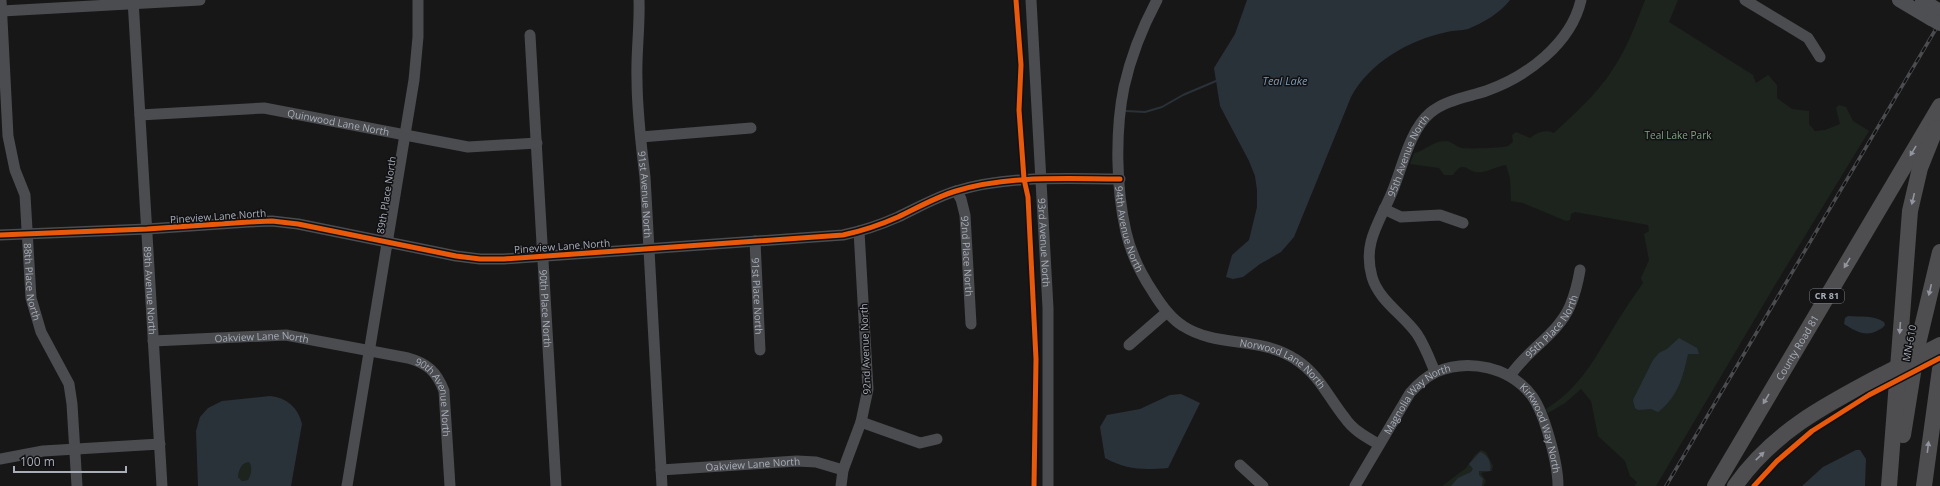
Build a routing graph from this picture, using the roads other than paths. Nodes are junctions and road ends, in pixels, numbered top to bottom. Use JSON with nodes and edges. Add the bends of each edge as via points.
{"nodes":[{"id":1,"x":200,"y":0,"type":"edge"},
{"id":2,"x":418,"y":0,"type":"edge"},
{"id":3,"x":639,"y":0,"type":"edge"},
{"id":4,"x":1031,"y":0,"type":"edge"},
{"id":5,"x":1157,"y":0,"type":"edge"},
{"id":6,"x":1581,"y":0,"type":"edge"},
{"id":7,"x":1745,"y":0,"type":"edge"},
{"id":8,"x":1899,"y":0,"type":"edge"},
{"id":9,"x":1922,"y":0,"type":"edge"},
{"id":10,"x":133,"y":2,"type":"edge"},
{"id":11,"x":1,"y":6,"type":"edge"},
{"id":12,"x":1937,"y":15,"type":"edge"},
{"id":13,"x":530,"y":35,"type":"dead end"},
{"id":14,"x":1820,"y":57,"type":"dead end"},
{"id":15,"x":1940,"y":106,"type":"edge"},
{"id":16,"x":140,"y":115,"type":"junction"},
{"id":17,"x":1940,"y":120,"type":"edge"},
{"id":18,"x":751,"y":128,"type":"dead end"},
{"id":19,"x":405,"y":134,"type":"junction"},
{"id":20,"x":641,"y":137,"type":"junction"},
{"id":21,"x":537,"y":143,"type":"junction"},
{"id":22,"x":1042,"y":178,"type":"junction"},
{"id":23,"x":1120,"y":179,"type":"junction"},
{"id":24,"x":956,"y":191,"type":"junction"},
{"id":25,"x":1384,"y":209,"type":"junction"},
{"id":26,"x":1463,"y":223,"type":"dead end"},
{"id":27,"x":147,"y":229,"type":"junction"},
{"id":28,"x":859,"y":231,"type":"junction"},
{"id":29,"x":27,"y":234,"type":"junction"},
{"id":30,"x":0,"y":235,"type":"edge"},
{"id":31,"x":387,"y":242,"type":"junction"},
{"id":32,"x":755,"y":242,"type":"junction"},
{"id":33,"x":650,"y":249,"type":"junction"},
{"id":34,"x":1940,"y":252,"type":"edge"},
{"id":35,"x":544,"y":256,"type":"junction"},
{"id":36,"x":1580,"y":270,"type":"dead end"},
{"id":37,"x":1168,"y":312,"type":"junction"},
{"id":38,"x":971,"y":324,"type":"dead end"},
{"id":39,"x":153,"y":341,"type":"junction"},
{"id":40,"x":1129,"y":345,"type":"dead end"},
{"id":41,"x":1940,"y":345,"type":"edge"},
{"id":42,"x":369,"y":350,"type":"junction"},
{"id":43,"x":760,"y":350,"type":"dead end"},
{"id":44,"x":1940,"y":369,"type":"edge"},
{"id":45,"x":1435,"y":372,"type":"junction"},
{"id":46,"x":1510,"y":376,"type":"junction"},
{"id":47,"x":861,"y":422,"type":"junction"},
{"id":48,"x":937,"y":439,"type":"dead end"},
{"id":49,"x":160,"y":444,"type":"junction"},
{"id":50,"x":1378,"y":444,"type":"junction"},
{"id":51,"x":75,"y":449,"type":"junction"},
{"id":52,"x":0,"y":459,"type":"edge"},
{"id":53,"x":1240,"y":465,"type":"dead end"},
{"id":54,"x":661,"y":470,"type":"junction"},
{"id":55,"x":844,"y":470,"type":"junction"},
{"id":56,"x":77,"y":486,"type":"edge"},
{"id":57,"x":162,"y":486,"type":"edge"},
{"id":58,"x":347,"y":486,"type":"edge"},
{"id":59,"x":450,"y":486,"type":"edge"},
{"id":60,"x":556,"y":486,"type":"edge"},
{"id":61,"x":662,"y":486,"type":"edge"},
{"id":62,"x":841,"y":486,"type":"edge"},
{"id":63,"x":1048,"y":486,"type":"edge"},
{"id":64,"x":1263,"y":486,"type":"edge"},
{"id":65,"x":1355,"y":486,"type":"edge"},
{"id":66,"x":1558,"y":486,"type":"edge"},
{"id":67,"x":1715,"y":486,"type":"edge"},
{"id":68,"x":1735,"y":486,"type":"edge"},
{"id":69,"x":1889,"y":486,"type":"edge"},
{"id":70,"x":1897,"y":486,"type":"edge"},
{"id":71,"x":1924,"y":486,"type":"edge"}],
"edges":[{"from":1,"to":10,"type":"street"},
{"from":2,"to":19,"type":"street","name":"89th Place North","via":[[417,52]]},
{"from":3,"to":20,"type":"street","name":"91st Avenue North","via":[[637,80]]},
{"from":4,"to":22,"type":"street","name":"93rd Avenue North"},
{"from":5,"to":23,"type":"street","name":"94th Avenue North","via":[[1136,43],[1124,89],[1119,136]]},
{"from":6,"to":25,"type":"street","name":"95th Avenue North","via":[[1574,21],[1564,36],[1534,65],[1515,78],[1441,106],[1430,113],[1412,140],[1398,180]]},
{"from":7,"to":14,"type":"street","via":[[1808,38]]},
{"from":8,"to":12,"type":"main road"},
{"from":9,"to":12,"type":"main road"},
{"from":10,"to":11,"type":"street"},
{"from":10,"to":16,"type":"street","name":"89th Avenue North"},
{"from":11,"to":29,"type":"street","name":"88th Place North","via":[[10,148],[25,195]]},
{"from":13,"to":21,"type":"street","name":"90th Place North"},
{"from":15,"to":67,"type":"highway","name":"County Road 81","number":"CR 81","one_way":true},
{"from":16,"to":19,"type":"street","name":"Quinwood Lane North","via":[[264,108]]},
{"from":16,"to":27,"type":"street","name":"89th Avenue North"},
{"from":17,"to":69,"type":"highway","one_way":true,"via":[[1920,168],[1910,212]]},
{"from":18,"to":20,"type":"street"},
{"from":19,"to":21,"type":"street","name":"Quinwood Lane North","via":[[468,147]]},
{"from":19,"to":31,"type":"street","name":"89th Place North"},
{"from":20,"to":33,"type":"street","name":"91st Avenue North"},
{"from":21,"to":35,"type":"street","name":"90th Place North"},
{"from":22,"to":23,"type":"street","name":"Pineview Lane North"},
{"from":22,"to":24,"type":"street","name":"Pineview Lane North","via":[[1005,180]]},
{"from":22,"to":63,"type":"street","name":"93rd Avenue North","via":[[1048,315]]},
{"from":23,"to":37,"type":"street","name":"94th Avenue North","via":[[1123,214],[1132,250],[1144,278]]},
{"from":24,"to":28,"type":"street","name":"Pineview Lane North"},
{"from":24,"to":38,"type":"street","name":"92nd Place North","via":[[966,215]]},
{"from":25,"to":26,"type":"street","via":[[1401,217],[1440,215]]},
{"from":25,"to":45,"type":"street","name":"95th Avenue North","via":[[1371,238],[1369,252],[1373,279],[1379,292],[1417,334]]},
{"from":27,"to":29,"type":"street","name":"Pineview Lane North"},
{"from":27,"to":31,"type":"street","name":"Pineview Lane North","via":[[272,221]]},
{"from":27,"to":39,"type":"street","name":"89th Avenue North"},
{"from":28,"to":32,"type":"street","name":"Pineview Lane North","via":[[843,235]]},
{"from":28,"to":47,"type":"street","name":"92nd Avenue North","via":[[868,389]]},
{"from":29,"to":30,"type":"street","name":"Pineview Lane North"},
{"from":29,"to":51,"type":"street","name":"88th Place North","via":[[31,298],[41,332],[69,384]]},
{"from":31,"to":35,"type":"street","name":"Pineview Lane North","via":[[480,259]]},
{"from":31,"to":42,"type":"street","name":"89th Place North"},
{"from":32,"to":33,"type":"street","name":"Pineview Lane North"},
{"from":32,"to":43,"type":"street","name":"91st Place North"},
{"from":33,"to":35,"type":"street","name":"Pineview Lane North"},
{"from":33,"to":54,"type":"street","name":"91st Avenue North"},
{"from":34,"to":70,"type":"highway","name":"MN-610","one_way":true,"via":[[1916,356],[1902,436]]},
{"from":35,"to":60,"type":"street","name":"90th Place North"},
{"from":36,"to":46,"type":"street","name":"95th Place North","via":[[1570,307]]},
{"from":37,"to":40,"type":"street"},
{"from":37,"to":50,"type":"street","name":"Norwood Lane North","via":[[1181,325],[1195,333],[1209,338],[1262,345],[1295,358],[1321,382],[1351,426]]},
{"from":39,"to":42,"type":"street","name":"Oakview Lane North","via":[[286,335]]},
{"from":39,"to":49,"type":"street","name":"89th Avenue North"},
{"from":68,"to":41,"type":"highway","one_way":true,"bridge":true,"via":[[1747,469],[1792,427],[1816,411]]},
{"from":42,"to":58,"type":"street","name":"89th Place North"},
{"from":42,"to":59,"type":"street","name":"90th Avenue North","via":[[418,361],[426,365],[440,380],[445,401]]},
{"from":71,"to":44,"type":"highway","one_way":true},
{"from":45,"to":46,"type":"street","name":"Magnolia Way North","via":[[1470,366],[1494,369]]},
{"from":45,"to":50,"type":"street","name":"Magnolia Way North","via":[[1410,393]]},
{"from":46,"to":66,"type":"street","name":"Kirkwood Way North","via":[[1531,396],[1541,414],[1556,465]]},
{"from":47,"to":48,"type":"street","via":[[920,443]]},
{"from":47,"to":55,"type":"street","name":"92nd Avenue North"},
{"from":49,"to":51,"type":"street"},
{"from":49,"to":57,"type":"street","name":"89th Avenue North"},
{"from":50,"to":65,"type":"street","name":"Magnolia Way North"},
{"from":51,"to":52,"type":"street","via":[[23,453]]},
{"from":51,"to":56,"type":"street","name":"88th Place North"},
{"from":53,"to":64,"type":"street"},
{"from":54,"to":55,"type":"street","name":"Oakview Lane North","via":[[797,461],[816,462]]},
{"from":54,"to":61,"type":"street","name":"91st Avenue North"},
{"from":55,"to":62,"type":"street","name":"92nd Avenue North"}]}
